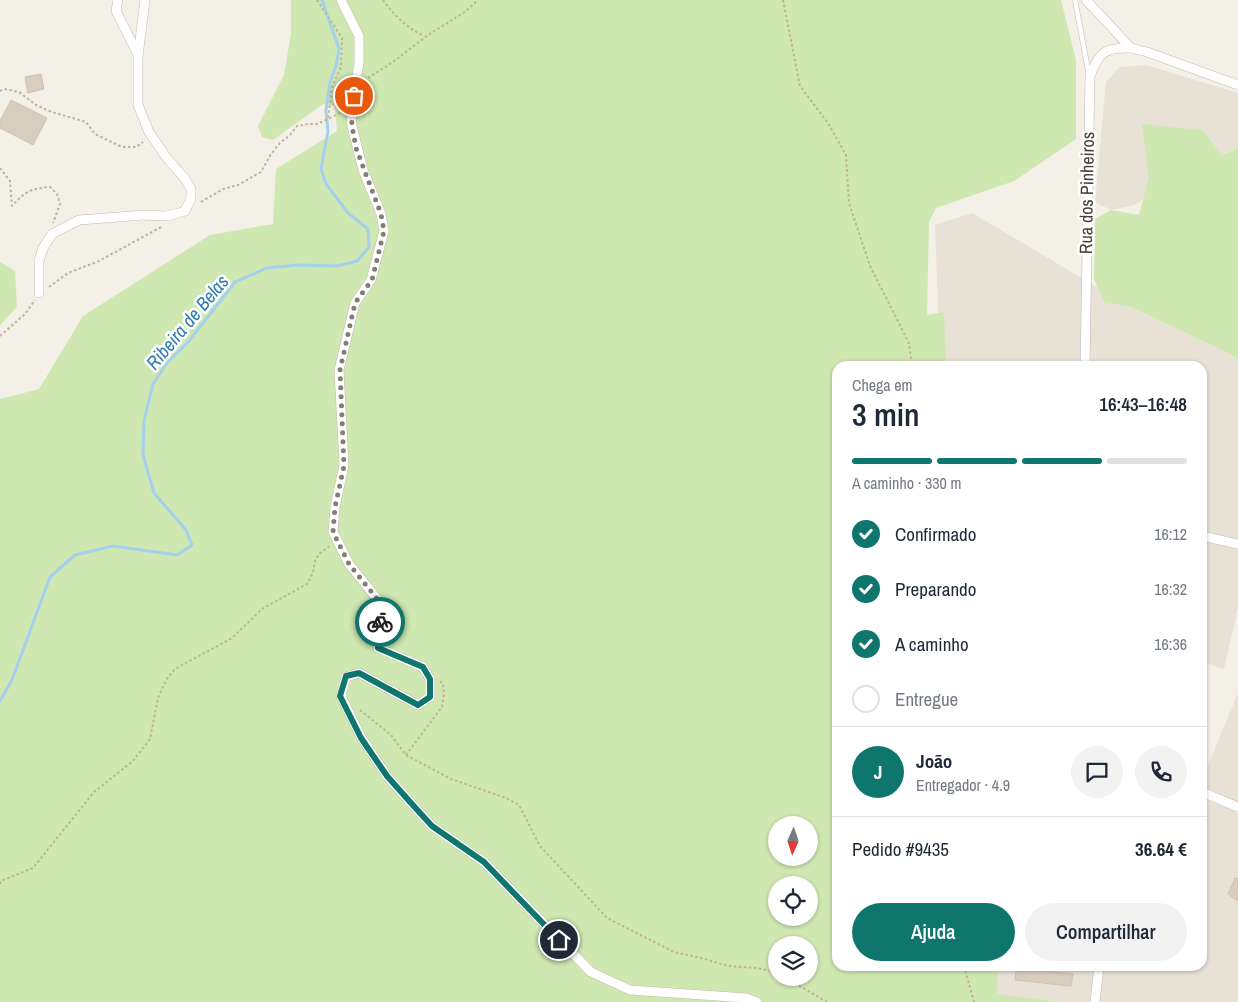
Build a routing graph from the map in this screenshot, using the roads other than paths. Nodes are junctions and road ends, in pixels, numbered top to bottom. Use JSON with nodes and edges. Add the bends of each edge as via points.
{"nodes":[{"id":1,"x":118,"y":0,"type":"edge"},
{"id":2,"x":145,"y":0,"type":"edge"},
{"id":3,"x":340,"y":0,"type":"edge"},
{"id":4,"x":1075,"y":0,"type":"edge"},
{"id":5,"x":1086,"y":0,"type":"edge"},
{"id":6,"x":1131,"y":48,"type":"junction"},
{"id":7,"x":138,"y":56,"type":"junction"},
{"id":8,"x":1090,"y":76,"type":"junction"},
{"id":9,"x":1238,"y":85,"type":"edge"},
{"id":10,"x":40,"y":293,"type":"road end"},
{"id":11,"x":1085,"y":361,"type":"edge"},
{"id":12,"x":1207,"y":537,"type":"edge"},
{"id":13,"x":1238,"y":544,"type":"edge"},
{"id":14,"x":1207,"y":794,"type":"edge"},
{"id":15,"x":1238,"y":807,"type":"edge"},
{"id":16,"x":1098,"y":971,"type":"edge"},
{"id":17,"x":757,"y":1002,"type":"edge"},
{"id":18,"x":1095,"y":1002,"type":"edge"}],
"edges":[{"from":1,"to":7,"type":"street","via":[[116,11]]},
{"from":2,"to":7,"type":"street"},
{"from":3,"to":17,"type":"street","via":[[359,36],[359,64],[351,108],[356,148],[381,214],[384,231],[372,280],[355,303],[340,370],[344,466],[333,532],[349,564],[382,605],[378,648],[423,667],[430,679],[430,697],[418,705],[359,673],[346,676],[340,696],[361,738],[387,776],[432,826],[484,862],[591,972],[630,990],[746,998]]},
{"from":4,"to":8,"type":"lane"},
{"from":5,"to":6,"type":"street"},
{"from":6,"to":8,"type":"street","name":"Rua dos Pinheiros","via":[[1104,51],[1096,60]]},
{"from":6,"to":9,"type":"street"},
{"from":7,"to":10,"type":"street","via":[[138,106],[142,119],[166,157],[185,179],[191,198],[185,211],[166,216],[79,220],[52,234],[39,261]]},
{"from":8,"to":11,"type":"street","name":"Rua dos Pinheiros"},
{"from":12,"to":13,"type":"street"},
{"from":14,"to":15,"type":"street"},
{"from":16,"to":18,"type":"street"}]}
